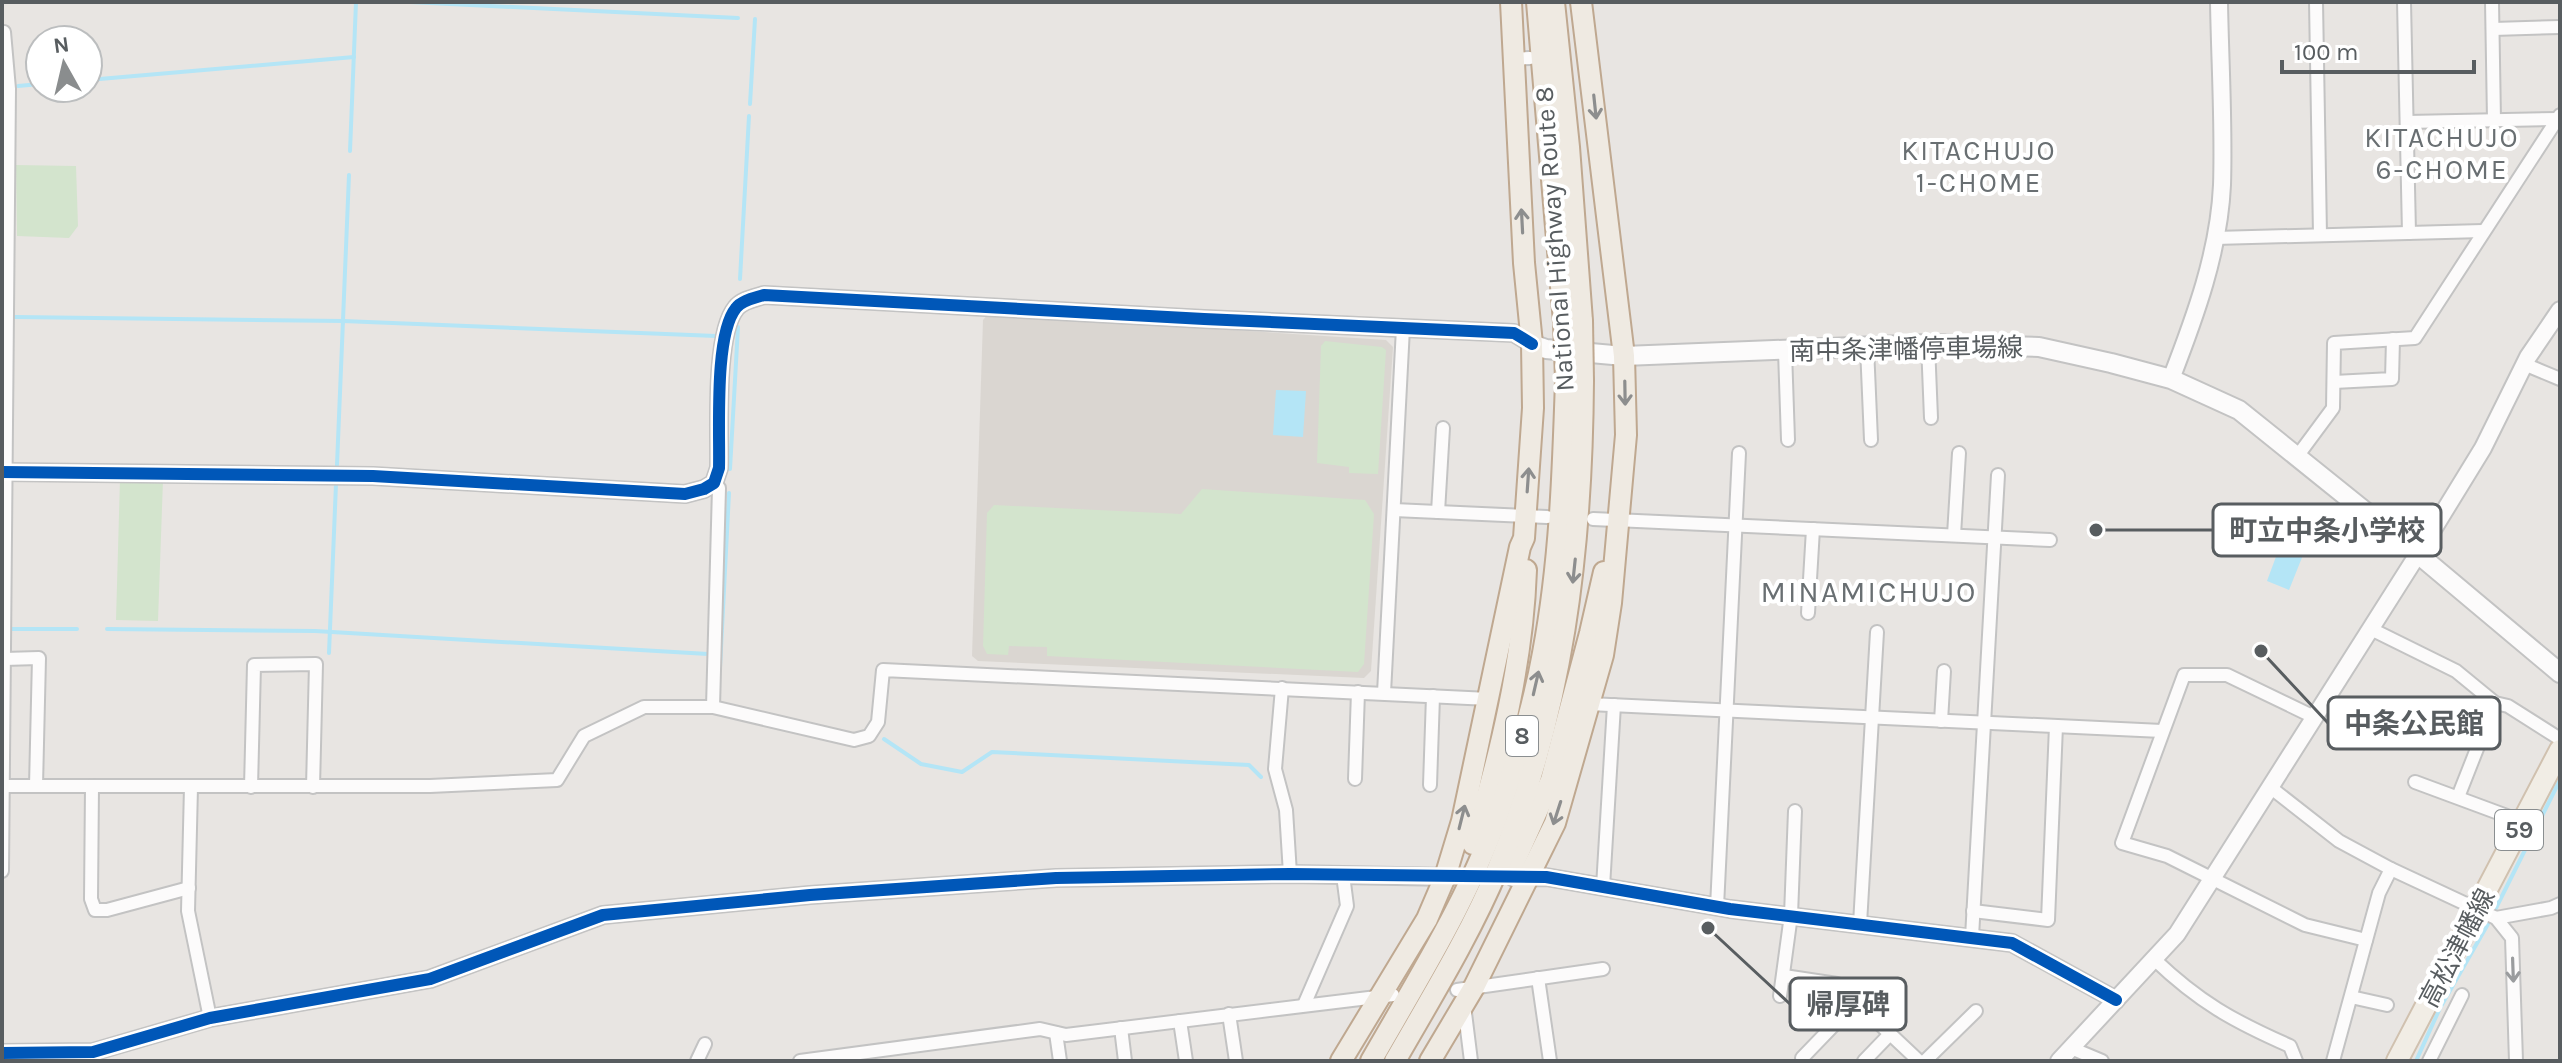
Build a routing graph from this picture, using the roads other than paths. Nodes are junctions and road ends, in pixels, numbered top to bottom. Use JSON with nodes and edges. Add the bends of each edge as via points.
{"nodes":[{"id":1,"x":1511,"y":2,"type":"edge"},
{"id":2,"x":1537,"y":2,"type":"edge"},
{"id":3,"x":1554,"y":2,"type":"edge"},
{"id":4,"x":1581,"y":2,"type":"edge"},
{"id":5,"x":2219,"y":2,"type":"edge"},
{"id":6,"x":2316,"y":2,"type":"edge"},
{"id":7,"x":2404,"y":2,"type":"edge"},
{"id":8,"x":2492,"y":2,"type":"edge"},
{"id":9,"x":2560,"y":27,"type":"edge"},
{"id":10,"x":2493,"y":29,"type":"junction"},
{"id":11,"x":4,"y":32,"type":"dead end"},
{"id":12,"x":2559,"y":117,"type":"edge"},
{"id":13,"x":2494,"y":120,"type":"junction"},
{"id":14,"x":2407,"y":122,"type":"junction"},
{"id":15,"x":2483,"y":231,"type":"junction"},
{"id":16,"x":2409,"y":233,"type":"junction"},
{"id":17,"x":2320,"y":235,"type":"junction"},
{"id":18,"x":2215,"y":238,"type":"junction"},
{"id":19,"x":2560,"y":310,"type":"edge"},
{"id":20,"x":1573,"y":321,"type":"junction"},
{"id":21,"x":1403,"y":328,"type":"junction"},
{"id":22,"x":2393,"y":339,"type":"junction"},
{"id":23,"x":1532,"y":344,"type":"junction"},
{"id":24,"x":1928,"y":344,"type":"junction"},
{"id":25,"x":1867,"y":347,"type":"junction"},
{"id":26,"x":1785,"y":351,"type":"junction"},
{"id":27,"x":1624,"y":356,"type":"junction"},
{"id":28,"x":2524,"y":364,"type":"junction"},
{"id":29,"x":2171,"y":379,"type":"junction"},
{"id":30,"x":2560,"y":379,"type":"edge"},
{"id":31,"x":1574,"y":381,"type":"junction"},
{"id":32,"x":2334,"y":382,"type":"junction"},
{"id":33,"x":1931,"y":418,"type":"dead end"},
{"id":34,"x":1443,"y":428,"type":"dead end"},
{"id":35,"x":1788,"y":440,"type":"dead end"},
{"id":36,"x":1871,"y":440,"type":"dead end"},
{"id":37,"x":1739,"y":453,"type":"dead end"},
{"id":38,"x":1959,"y":453,"type":"dead end"},
{"id":39,"x":2296,"y":458,"type":"junction"},
{"id":40,"x":4,"y":472,"type":"edge"},
{"id":41,"x":1998,"y":475,"type":"dead end"},
{"id":42,"x":714,"y":483,"type":"junction"},
{"id":43,"x":1394,"y":510,"type":"junction"},
{"id":44,"x":1438,"y":512,"type":"junction"},
{"id":45,"x":1526,"y":516,"type":"junction"},
{"id":46,"x":1547,"y":517,"type":"dead end"},
{"id":47,"x":1593,"y":519,"type":"dead end"},
{"id":48,"x":1737,"y":526,"type":"junction"},
{"id":49,"x":1617,"y":527,"type":"junction"},
{"id":50,"x":1813,"y":529,"type":"junction"},
{"id":51,"x":1954,"y":535,"type":"junction"},
{"id":52,"x":1994,"y":537,"type":"junction"},
{"id":53,"x":1524,"y":538,"type":"junction"},
{"id":54,"x":2050,"y":540,"type":"dead end"},
{"id":55,"x":2418,"y":554,"type":"junction"},
{"id":56,"x":1808,"y":613,"type":"dead end"},
{"id":57,"x":2371,"y":629,"type":"junction"},
{"id":58,"x":1877,"y":632,"type":"dead end"},
{"id":59,"x":4,"y":659,"type":"junction"},
{"id":60,"x":1944,"y":671,"type":"dead end"},
{"id":61,"x":2560,"y":673,"type":"edge"},
{"id":62,"x":1282,"y":688,"type":"junction"},
{"id":63,"x":1358,"y":692,"type":"junction"},
{"id":64,"x":1384,"y":693,"type":"junction"},
{"id":65,"x":1433,"y":696,"type":"junction"},
{"id":66,"x":1489,"y":699,"type":"junction"},
{"id":67,"x":2495,"y":703,"type":"junction"},
{"id":68,"x":1589,"y":704,"type":"junction"},
{"id":69,"x":1614,"y":705,"type":"junction"},
{"id":70,"x":713,"y":707,"type":"junction"},
{"id":71,"x":1728,"y":711,"type":"junction"},
{"id":72,"x":2314,"y":717,"type":"junction"},
{"id":73,"x":1873,"y":718,"type":"junction"},
{"id":74,"x":1941,"y":721,"type":"junction"},
{"id":75,"x":1984,"y":723,"type":"junction"},
{"id":76,"x":2056,"y":726,"type":"junction"},
{"id":77,"x":2162,"y":731,"type":"junction"},
{"id":78,"x":2560,"y":739,"type":"edge"},
{"id":79,"x":2560,"y":750,"type":"edge"},
{"id":80,"x":1355,"y":779,"type":"dead end"},
{"id":81,"x":2415,"y":782,"type":"dead end"},
{"id":82,"x":1430,"y":785,"type":"dead end"},
{"id":83,"x":3,"y":786,"type":"edge"},
{"id":84,"x":36,"y":786,"type":"junction"},
{"id":85,"x":92,"y":786,"type":"junction"},
{"id":86,"x":191,"y":787,"type":"junction"},
{"id":87,"x":251,"y":787,"type":"junction"},
{"id":88,"x":313,"y":787,"type":"junction"},
{"id":89,"x":2270,"y":787,"type":"junction"},
{"id":90,"x":2458,"y":797,"type":"junction"},
{"id":91,"x":1795,"y":811,"type":"dead end"},
{"id":92,"x":2523,"y":822,"type":"junction"},
{"id":93,"x":2391,"y":869,"type":"junction"},
{"id":94,"x":2,"y":871,"type":"edge"},
{"id":95,"x":1290,"y":874,"type":"junction"},
{"id":96,"x":1343,"y":875,"type":"junction"},
{"id":97,"x":1447,"y":877,"type":"junction"},
{"id":98,"x":1521,"y":878,"type":"junction"},
{"id":99,"x":2213,"y":878,"type":"junction"},
{"id":100,"x":1603,"y":887,"type":"junction"},
{"id":101,"x":189,"y":888,"type":"junction"},
{"id":102,"x":2560,"y":904,"type":"edge"},
{"id":103,"x":1717,"y":907,"type":"junction"},
{"id":104,"x":1973,"y":911,"type":"junction"},
{"id":105,"x":2486,"y":914,"type":"junction"},
{"id":106,"x":1791,"y":915,"type":"junction"},
{"id":107,"x":1860,"y":924,"type":"junction"},
{"id":108,"x":1972,"y":937,"type":"junction"},
{"id":109,"x":2366,"y":940,"type":"junction"},
{"id":110,"x":2154,"y":959,"type":"junction"},
{"id":111,"x":1603,"y":969,"type":"dead end"},
{"id":112,"x":1784,"y":976,"type":"junction"},
{"id":113,"x":1538,"y":978,"type":"junction"},
{"id":114,"x":1416,"y":983,"type":"junction"},
{"id":115,"x":1465,"y":993,"type":"junction"},
{"id":116,"x":2462,"y":995,"type":"dead end"},
{"id":117,"x":1386,"y":996,"type":"junction"},
{"id":118,"x":1780,"y":996,"type":"dead end"},
{"id":119,"x":2351,"y":997,"type":"junction"},
{"id":120,"x":2116,"y":1000,"type":"junction"},
{"id":121,"x":1856,"y":1002,"type":"junction"},
{"id":122,"x":1304,"y":1005,"type":"junction"},
{"id":123,"x":2387,"y":1005,"type":"dead end"},
{"id":124,"x":1976,"y":1011,"type":"dead end"},
{"id":125,"x":1229,"y":1014,"type":"junction"},
{"id":126,"x":210,"y":1018,"type":"junction"},
{"id":127,"x":1180,"y":1021,"type":"junction"},
{"id":128,"x":1121,"y":1028,"type":"junction"},
{"id":129,"x":1056,"y":1033,"type":"junction"},
{"id":130,"x":1890,"y":1034,"type":"junction"},
{"id":131,"x":705,"y":1044,"type":"dead end"},
{"id":132,"x":2071,"y":1048,"type":"junction"},
{"id":133,"x":2,"y":1053,"type":"edge"},
{"id":134,"x":1802,"y":1058,"type":"dead end"},
{"id":135,"x":697,"y":1061,"type":"edge"},
{"id":136,"x":800,"y":1061,"type":"edge"},
{"id":137,"x":1060,"y":1061,"type":"edge"},
{"id":138,"x":1125,"y":1061,"type":"edge"},
{"id":139,"x":1186,"y":1061,"type":"edge"},
{"id":140,"x":1236,"y":1061,"type":"edge"},
{"id":141,"x":1341,"y":1061,"type":"edge"},
{"id":142,"x":1371,"y":1061,"type":"edge"},
{"id":143,"x":1395,"y":1061,"type":"edge"},
{"id":144,"x":1405,"y":1061,"type":"edge"},
{"id":145,"x":1430,"y":1061,"type":"edge"},
{"id":146,"x":1471,"y":1061,"type":"edge"},
{"id":147,"x":1550,"y":1061,"type":"edge"},
{"id":148,"x":1864,"y":1061,"type":"edge"},
{"id":149,"x":1919,"y":1061,"type":"edge"},
{"id":150,"x":1925,"y":1061,"type":"edge"},
{"id":151,"x":2059,"y":1061,"type":"edge"},
{"id":152,"x":2102,"y":1061,"type":"edge"},
{"id":153,"x":2296,"y":1061,"type":"edge"},
{"id":154,"x":2333,"y":1061,"type":"edge"},
{"id":155,"x":2397,"y":1061,"type":"edge"},
{"id":156,"x":2429,"y":1061,"type":"edge"},
{"id":157,"x":2516,"y":1061,"type":"edge"}],
"edges":[{"from":23,"to":1,"type":"highway","one_way":true,"via":[[1524,263],[1522,59]]},
{"from":2,"to":20,"type":"highway","name":"National Highway Route 8","number":"8"},
{"from":3,"to":20,"type":"highway","name":"National Highway Route 8","number":"8","via":[[1569,147]]},
{"from":4,"to":27,"type":"highway","one_way":true,"via":[[1580,55]]},
{"from":5,"to":18,"type":"street","via":[[2222,187]]},
{"from":6,"to":17,"type":"street"},
{"from":7,"to":14,"type":"street"},
{"from":8,"to":10,"type":"street"},
{"from":9,"to":10,"type":"street"},
{"from":10,"to":13,"type":"street"},
{"from":11,"to":40,"type":"street","via":[[9,89]]},
{"from":12,"to":13,"type":"street"},
{"from":12,"to":15,"type":"street"},
{"from":13,"to":14,"type":"street"},
{"from":14,"to":16,"type":"street"},
{"from":15,"to":16,"type":"street"},
{"from":15,"to":22,"type":"street","via":[[2415,338]]},
{"from":16,"to":17,"type":"street"},
{"from":17,"to":18,"type":"street"},
{"from":18,"to":29,"type":"street","via":[[2197,312]]},
{"from":19,"to":28,"type":"street"},
{"from":20,"to":31,"type":"highway","name":"National Highway Route 8","number":"8","bridge":true},
{"from":21,"to":23,"type":"street","via":[[1514,333]]},
{"from":21,"to":42,"type":"street","via":[[764,295],[738,304],[723,344],[719,468]]},
{"from":21,"to":43,"type":"street"},
{"from":22,"to":32,"type":"street","via":[[2392,379]]},
{"from":22,"to":32,"type":"street","via":[[2334,343]]},
{"from":23,"to":27,"type":"main road","name":"南中条津幡停車場線"},
{"from":45,"to":23,"type":"highway","one_way":true},
{"from":24,"to":25,"type":"main road","name":"南中条津幡停車場線"},
{"from":24,"to":29,"type":"main road","name":"南中条津幡停車場線","via":[[2039,347]]},
{"from":24,"to":33,"type":"street"},
{"from":25,"to":26,"type":"main road","name":"南中条津幡停車場線"},
{"from":25,"to":36,"type":"street"},
{"from":26,"to":27,"type":"main road","name":"南中条津幡停車場線"},
{"from":26,"to":35,"type":"street"},
{"from":27,"to":49,"type":"highway","one_way":true,"via":[[1626,435]]},
{"from":28,"to":30,"type":"street"},
{"from":28,"to":55,"type":"street","via":[[2483,448]]},
{"from":29,"to":39,"type":"main road","name":"南中条津幡停車場線","via":[[2239,410]]},
{"from":114,"to":31,"type":"highway","name":"National Highway Route 8","number":"8","one_way":true,"via":[[1469,883],[1503,803],[1530,707],[1553,587]]},
{"from":31,"to":143,"type":"highway","name":"National Highway Route 8","number":"8","one_way":true,"via":[[1583,455],[1572,588],[1535,767],[1497,872]]},
{"from":32,"to":39,"type":"street","via":[[2333,408]]},
{"from":34,"to":44,"type":"street"},
{"from":37,"to":48,"type":"street"},
{"from":38,"to":51,"type":"street"},
{"from":39,"to":55,"type":"main road","name":"南中条津幡停車場線"},
{"from":40,"to":42,"type":"street","via":[[373,476],[685,494]]},
{"from":40,"to":59,"type":"street"},
{"from":41,"to":52,"type":"street"},
{"from":42,"to":70,"type":"street","via":[[719,488]]},
{"from":43,"to":44,"type":"street"},
{"from":43,"to":64,"type":"street"},
{"from":44,"to":45,"type":"street"},
{"from":45,"to":46,"type":"street"},
{"from":45,"to":53,"type":"highway"},
{"from":47,"to":49,"type":"street"},
{"from":48,"to":49,"type":"street"},
{"from":48,"to":50,"type":"street"},
{"from":48,"to":71,"type":"street"},
{"from":49,"to":68,"type":"highway","via":[[1603,655]]},
{"from":49,"to":144,"type":"highway","number":"8","via":[[1551,780],[1500,892]]},
{"from":50,"to":51,"type":"street"},
{"from":50,"to":56,"type":"street"},
{"from":51,"to":52,"type":"street"},
{"from":52,"to":54,"type":"street"},
{"from":52,"to":75,"type":"street"},
{"from":53,"to":66,"type":"highway"},
{"from":53,"to":114,"type":"highway","number":"8","via":[[1523,618],[1502,738],[1471,849],[1417,962]]},
{"from":55,"to":57,"type":"street"},
{"from":55,"to":61,"type":"main road","name":"南中条津幡停車場線"},
{"from":57,"to":67,"type":"street","via":[[2456,671]]},
{"from":57,"to":72,"type":"street"},
{"from":58,"to":73,"type":"street"},
{"from":59,"to":83,"type":"street"},
{"from":59,"to":84,"type":"street","via":[[39,658]]},
{"from":60,"to":74,"type":"street"},
{"from":62,"to":63,"type":"street"},
{"from":62,"to":70,"type":"street","via":[[883,670],[878,722],[869,736],[854,740]]},
{"from":62,"to":95,"type":"street","via":[[1275,769],[1286,810]]},
{"from":63,"to":64,"type":"street"},
{"from":63,"to":80,"type":"street"},
{"from":64,"to":65,"type":"street"},
{"from":65,"to":66,"type":"street"},
{"from":65,"to":82,"type":"street"},
{"from":97,"to":66,"type":"highway","one_way":true},
{"from":67,"to":78,"type":"street"},
{"from":67,"to":90,"type":"street"},
{"from":68,"to":69,"type":"street"},
{"from":68,"to":98,"type":"highway","one_way":true,"via":[[1555,823]]},
{"from":69,"to":71,"type":"street"},
{"from":69,"to":100,"type":"street"},
{"from":70,"to":88,"type":"street","via":[[644,707],[584,736],[557,780]]},
{"from":71,"to":73,"type":"street"},
{"from":71,"to":103,"type":"street"},
{"from":72,"to":77,"type":"street","via":[[2227,675],[2184,675]]},
{"from":72,"to":89,"type":"street"},
{"from":73,"to":74,"type":"street"},
{"from":73,"to":107,"type":"street"},
{"from":74,"to":75,"type":"street"},
{"from":75,"to":76,"type":"street"},
{"from":75,"to":104,"type":"street"},
{"from":76,"to":77,"type":"street"},
{"from":76,"to":104,"type":"street","via":[[2048,920]]},
{"from":77,"to":99,"type":"street","via":[[2122,843],[2167,856]]},
{"from":79,"to":92,"type":"main road","name":"高松津幡線","number":"59"},
{"from":81,"to":90,"type":"street"},
{"from":83,"to":84,"type":"street"},
{"from":83,"to":94,"type":"street"},
{"from":84,"to":85,"type":"street"},
{"from":85,"to":86,"type":"street"},
{"from":85,"to":101,"type":"street","via":[[95,910]]},
{"from":86,"to":87,"type":"street"},
{"from":86,"to":101,"type":"street"},
{"from":87,"to":88,"type":"street"},
{"from":87,"to":88,"type":"street","via":[[254,665],[316,664]]},
{"from":89,"to":93,"type":"street","via":[[2339,841]]},
{"from":89,"to":99,"type":"street"},
{"from":90,"to":92,"type":"street"},
{"from":91,"to":106,"type":"street"},
{"from":92,"to":105,"type":"main road","name":"高松津幡線","number":"59"},
{"from":93,"to":105,"type":"street"},
{"from":93,"to":109,"type":"street"},
{"from":95,"to":96,"type":"street"},
{"from":95,"to":126,"type":"street","via":[[1056,878],[603,915],[430,979]]},
{"from":96,"to":97,"type":"street"},
{"from":96,"to":122,"type":"street","via":[[1347,906]]},
{"from":97,"to":117,"type":"highway"},
{"from":98,"to":100,"type":"street"},
{"from":98,"to":115,"type":"highway"},
{"from":99,"to":109,"type":"street","via":[[2305,925]]},
{"from":99,"to":110,"type":"street"},
{"from":100,"to":103,"type":"street"},
{"from":101,"to":126,"type":"street","via":[[191,933]]},
{"from":102,"to":105,"type":"street"},
{"from":103,"to":106,"type":"street"},
{"from":104,"to":108,"type":"street"},
{"from":105,"to":155,"type":"main road","name":"高松津幡線","number":"59"},
{"from":105,"to":157,"type":"street","one_way":true,"via":[[2512,938]]},
{"from":106,"to":107,"type":"street"},
{"from":106,"to":112,"type":"street"},
{"from":107,"to":108,"type":"street"},
{"from":108,"to":120,"type":"street","via":[[2012,943]]},
{"from":109,"to":119,"type":"street"},
{"from":110,"to":120,"type":"street"},
{"from":110,"to":153,"type":"street","via":[[2212,1007],[2290,1046]]},
{"from":111,"to":113,"type":"street"},
{"from":112,"to":118,"type":"street"},
{"from":112,"to":121,"type":"street","via":[[1837,984]]},
{"from":113,"to":115,"type":"street"},
{"from":113,"to":147,"type":"street"},
{"from":114,"to":142,"type":"highway","name":"National Highway Route 8","number":"8"},
{"from":115,"to":145,"type":"highway"},
{"from":115,"to":146,"type":"street"},
{"from":116,"to":156,"type":"street"},
{"from":117,"to":122,"type":"street"},
{"from":117,"to":141,"type":"highway"},
{"from":119,"to":123,"type":"street"},
{"from":119,"to":154,"type":"street"},
{"from":120,"to":132,"type":"street"},
{"from":121,"to":130,"type":"street"},
{"from":121,"to":134,"type":"street"},
{"from":122,"to":125,"type":"street"},
{"from":124,"to":150,"type":"street"},
{"from":125,"to":127,"type":"street"},
{"from":125,"to":140,"type":"street"},
{"from":126,"to":133,"type":"street","via":[[93,1052]]},
{"from":127,"to":128,"type":"street"},
{"from":127,"to":139,"type":"street"},
{"from":128,"to":129,"type":"street"},
{"from":128,"to":138,"type":"street"},
{"from":129,"to":136,"type":"street","via":[[1040,1029]]},
{"from":129,"to":137,"type":"street"},
{"from":130,"to":148,"type":"street"},
{"from":130,"to":149,"type":"street"},
{"from":131,"to":135,"type":"street"},
{"from":132,"to":151,"type":"street"},
{"from":132,"to":152,"type":"street"}]}
